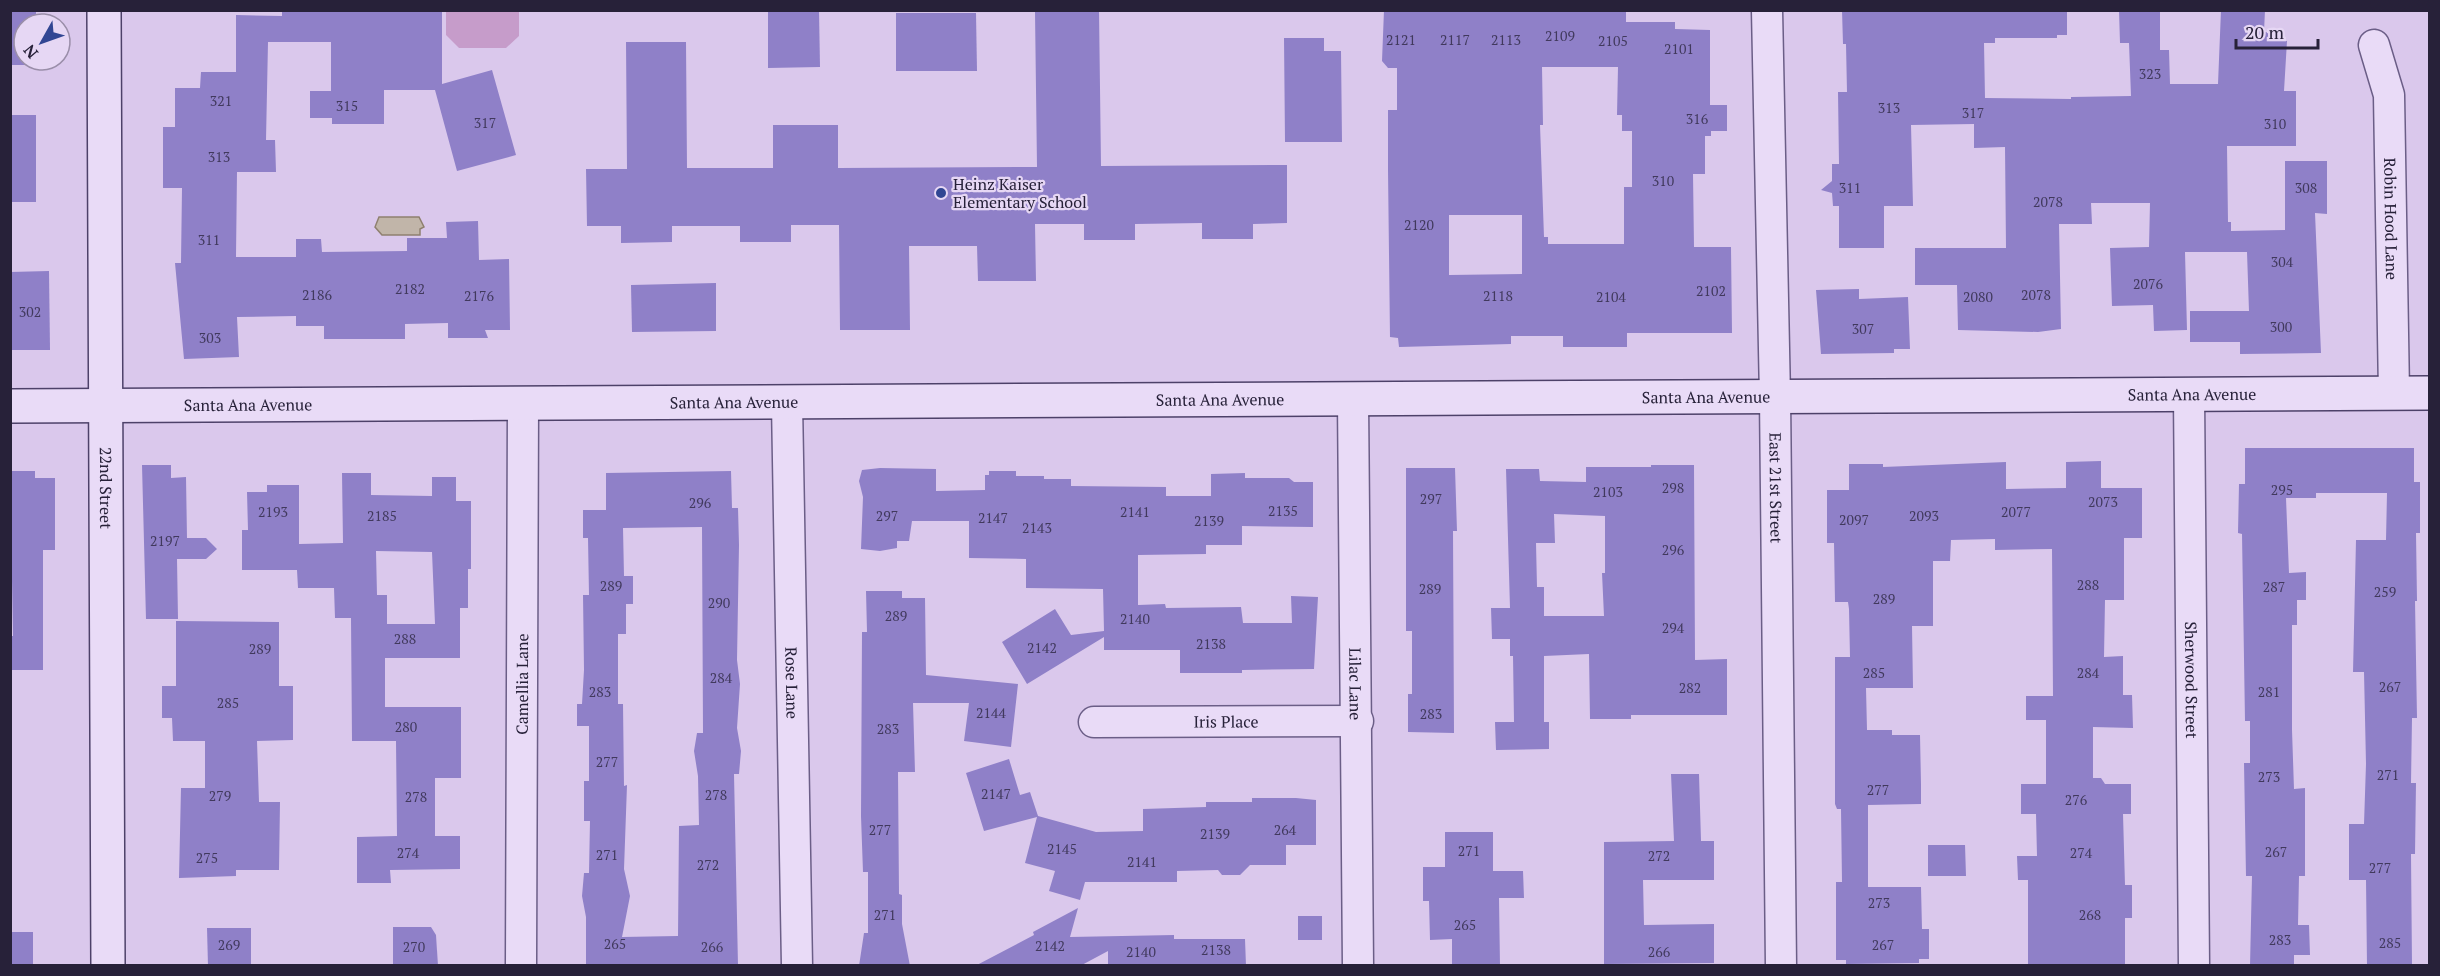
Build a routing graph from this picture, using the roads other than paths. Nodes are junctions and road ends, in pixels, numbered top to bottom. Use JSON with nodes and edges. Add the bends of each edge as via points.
{"nodes":[{"id":1,"x":104,"y":10,"type":"edge"},
{"id":2,"x":1767,"y":10,"type":"edge"},
{"id":3,"x":2374,"y":45,"type":"dead end"},
{"id":4,"x":2394,"y":393,"type":"junction"},
{"id":5,"x":2430,"y":393,"type":"edge"},
{"id":6,"x":2189,"y":395,"type":"junction"},
{"id":7,"x":1775,"y":397,"type":"junction"},
{"id":8,"x":1353,"y":400,"type":"junction"},
{"id":9,"x":787,"y":403,"type":"junction"},
{"id":10,"x":523,"y":404,"type":"junction"},
{"id":11,"x":10,"y":406,"type":"edge"},
{"id":12,"x":106,"y":406,"type":"junction"},
{"id":13,"x":1358,"y":721,"type":"junction"},
{"id":14,"x":1094,"y":722,"type":"dead end"},
{"id":15,"x":108,"y":966,"type":"edge"},
{"id":16,"x":522,"y":966,"type":"edge"},
{"id":17,"x":797,"y":966,"type":"edge"},
{"id":18,"x":1358,"y":966,"type":"edge"},
{"id":19,"x":1781,"y":966,"type":"edge"},
{"id":20,"x":2194,"y":966,"type":"edge"}],
"edges":[{"from":1,"to":12,"type":"street","name":"22nd Street"},
{"from":2,"to":7,"type":"street","name":"East 21st Street"},
{"from":3,"to":4,"type":"street","name":"Robin Hood Lane","via":[[2389,95]]},
{"from":4,"to":5,"type":"street","name":"Santa Ana Avenue"},
{"from":4,"to":6,"type":"street","name":"Santa Ana Avenue"},
{"from":6,"to":7,"type":"street","name":"Santa Ana Avenue"},
{"from":6,"to":20,"type":"street","name":"Sherwood Street"},
{"from":7,"to":8,"type":"street","name":"Santa Ana Avenue"},
{"from":7,"to":19,"type":"street","name":"East 21st Street"},
{"from":8,"to":9,"type":"street","name":"Santa Ana Avenue"},
{"from":8,"to":13,"type":"street","name":"Lilac Lane"},
{"from":9,"to":10,"type":"street","name":"Santa Ana Avenue"},
{"from":9,"to":17,"type":"street","name":"Rose Lane"},
{"from":10,"to":12,"type":"street","name":"Santa Ana Avenue"},
{"from":10,"to":16,"type":"street","name":"Camellia Lane"},
{"from":11,"to":12,"type":"street","name":"Santa Ana Avenue"},
{"from":12,"to":15,"type":"street","name":"22nd Street"},
{"from":13,"to":14,"type":"street","name":"Iris Place"},
{"from":13,"to":18,"type":"street","name":"Lilac Lane"}]}
